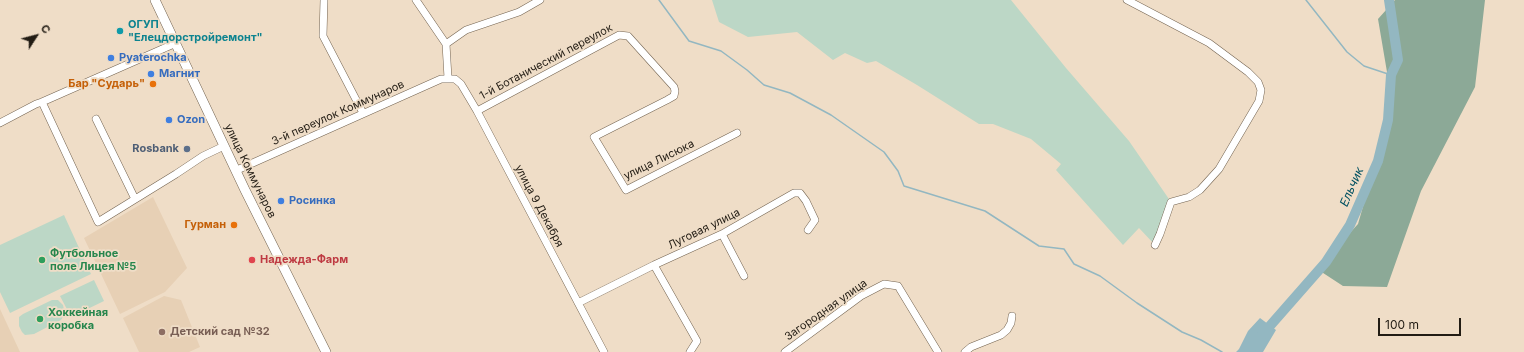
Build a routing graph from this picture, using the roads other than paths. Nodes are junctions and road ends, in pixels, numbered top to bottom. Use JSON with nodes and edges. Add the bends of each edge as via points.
{"nodes":[{"id":1,"x":154,"y":0,"type":"edge"},
{"id":2,"x":324,"y":0,"type":"edge"},
{"id":3,"x":416,"y":0,"type":"edge"},
{"id":4,"x":540,"y":0,"type":"edge"},
{"id":5,"x":1127,"y":0,"type":"edge"},
{"id":6,"x":176,"y":43,"type":"junction"},
{"id":7,"x":446,"y":44,"type":"junction"},
{"id":8,"x":448,"y":78,"type":"junction"},
{"id":9,"x":674,"y":87,"type":"joint"},
{"id":10,"x":42,"y":102,"type":"junction"},
{"id":11,"x":477,"y":111,"type":"junction"},
{"id":12,"x":363,"y":113,"type":"junction"},
{"id":13,"x":96,"y":118,"type":"dead end"},
{"id":14,"x":0,"y":123,"type":"edge"},
{"id":15,"x":737,"y":134,"type":"dead end"},
{"id":16,"x":224,"y":146,"type":"junction"},
{"id":17,"x":236,"y":170,"type":"junction"},
{"id":18,"x":135,"y":199,"type":"junction"},
{"id":19,"x":808,"y":230,"type":"dead end"},
{"id":20,"x":722,"y":234,"type":"junction"},
{"id":21,"x":1155,"y":245,"type":"dead end"},
{"id":22,"x":654,"y":265,"type":"junction"},
{"id":23,"x":744,"y":276,"type":"dead end"},
{"id":24,"x":578,"y":304,"type":"junction"},
{"id":25,"x":1012,"y":316,"type":"dead end"},
{"id":26,"x":326,"y":352,"type":"edge"},
{"id":27,"x":604,"y":352,"type":"edge"},
{"id":28,"x":690,"y":352,"type":"edge"},
{"id":29,"x":785,"y":352,"type":"edge"},
{"id":30,"x":938,"y":352,"type":"edge"},
{"id":31,"x":965,"y":352,"type":"edge"}],
"edges":[{"from":1,"to":6,"type":"main road","name":"улица Коммунаров"},
{"from":2,"to":12,"type":"street","via":[[323,36]]},
{"from":3,"to":7,"type":"street"},
{"from":4,"to":7,"type":"street","via":[[519,12],[466,30]]},
{"from":5,"to":21,"type":"street","via":[[1209,43],[1248,72],[1258,82],[1261,90],[1259,101],[1219,169],[1200,190],[1189,197],[1171,202]]},
{"from":6,"to":10,"type":"street"},
{"from":6,"to":16,"type":"main road","name":"улица Коммунаров"},
{"from":7,"to":8,"type":"street"},
{"from":8,"to":11,"type":"street","name":"улица 9 Декабря","via":[[455,79],[461,84]]},
{"from":8,"to":12,"type":"street","name":"3-й переулок Коммунаров"},
{"from":9,"to":11,"type":"street","name":"1-й Ботанический переулок","via":[[628,36],[619,35]]},
{"from":9,"to":15,"type":"street","name":"улица Лисюка","via":[[674,96],[594,137],[626,190]]},
{"from":10,"to":14,"type":"street"},
{"from":10,"to":18,"type":"street","via":[[98,222]]},
{"from":11,"to":24,"type":"street","name":"улица 9 Декабря"},
{"from":12,"to":17,"type":"street","name":"3-й переулок Коммунаров"},
{"from":13,"to":18,"type":"street"},
{"from":16,"to":17,"type":"main road","name":"улица Коммунаров"},
{"from":16,"to":18,"type":"street","via":[[203,156]]},
{"from":17,"to":26,"type":"main road","name":"улица Коммунаров"},
{"from":19,"to":20,"type":"street","name":"Луговая улица","via":[[815,220],[800,193],[794,193]]},
{"from":20,"to":22,"type":"street","name":"Луговая улица"},
{"from":20,"to":23,"type":"street"},
{"from":22,"to":24,"type":"street","name":"Луговая улица"},
{"from":22,"to":28,"type":"street","via":[[696,342]]},
{"from":24,"to":27,"type":"street","name":"улица 9 Декабря"},
{"from":25,"to":31,"type":"street","via":[[1007,330],[1001,335]]},
{"from":29,"to":30,"type":"street","name":"Загородная улица","via":[[861,296],[884,284],[898,286]]}]}
